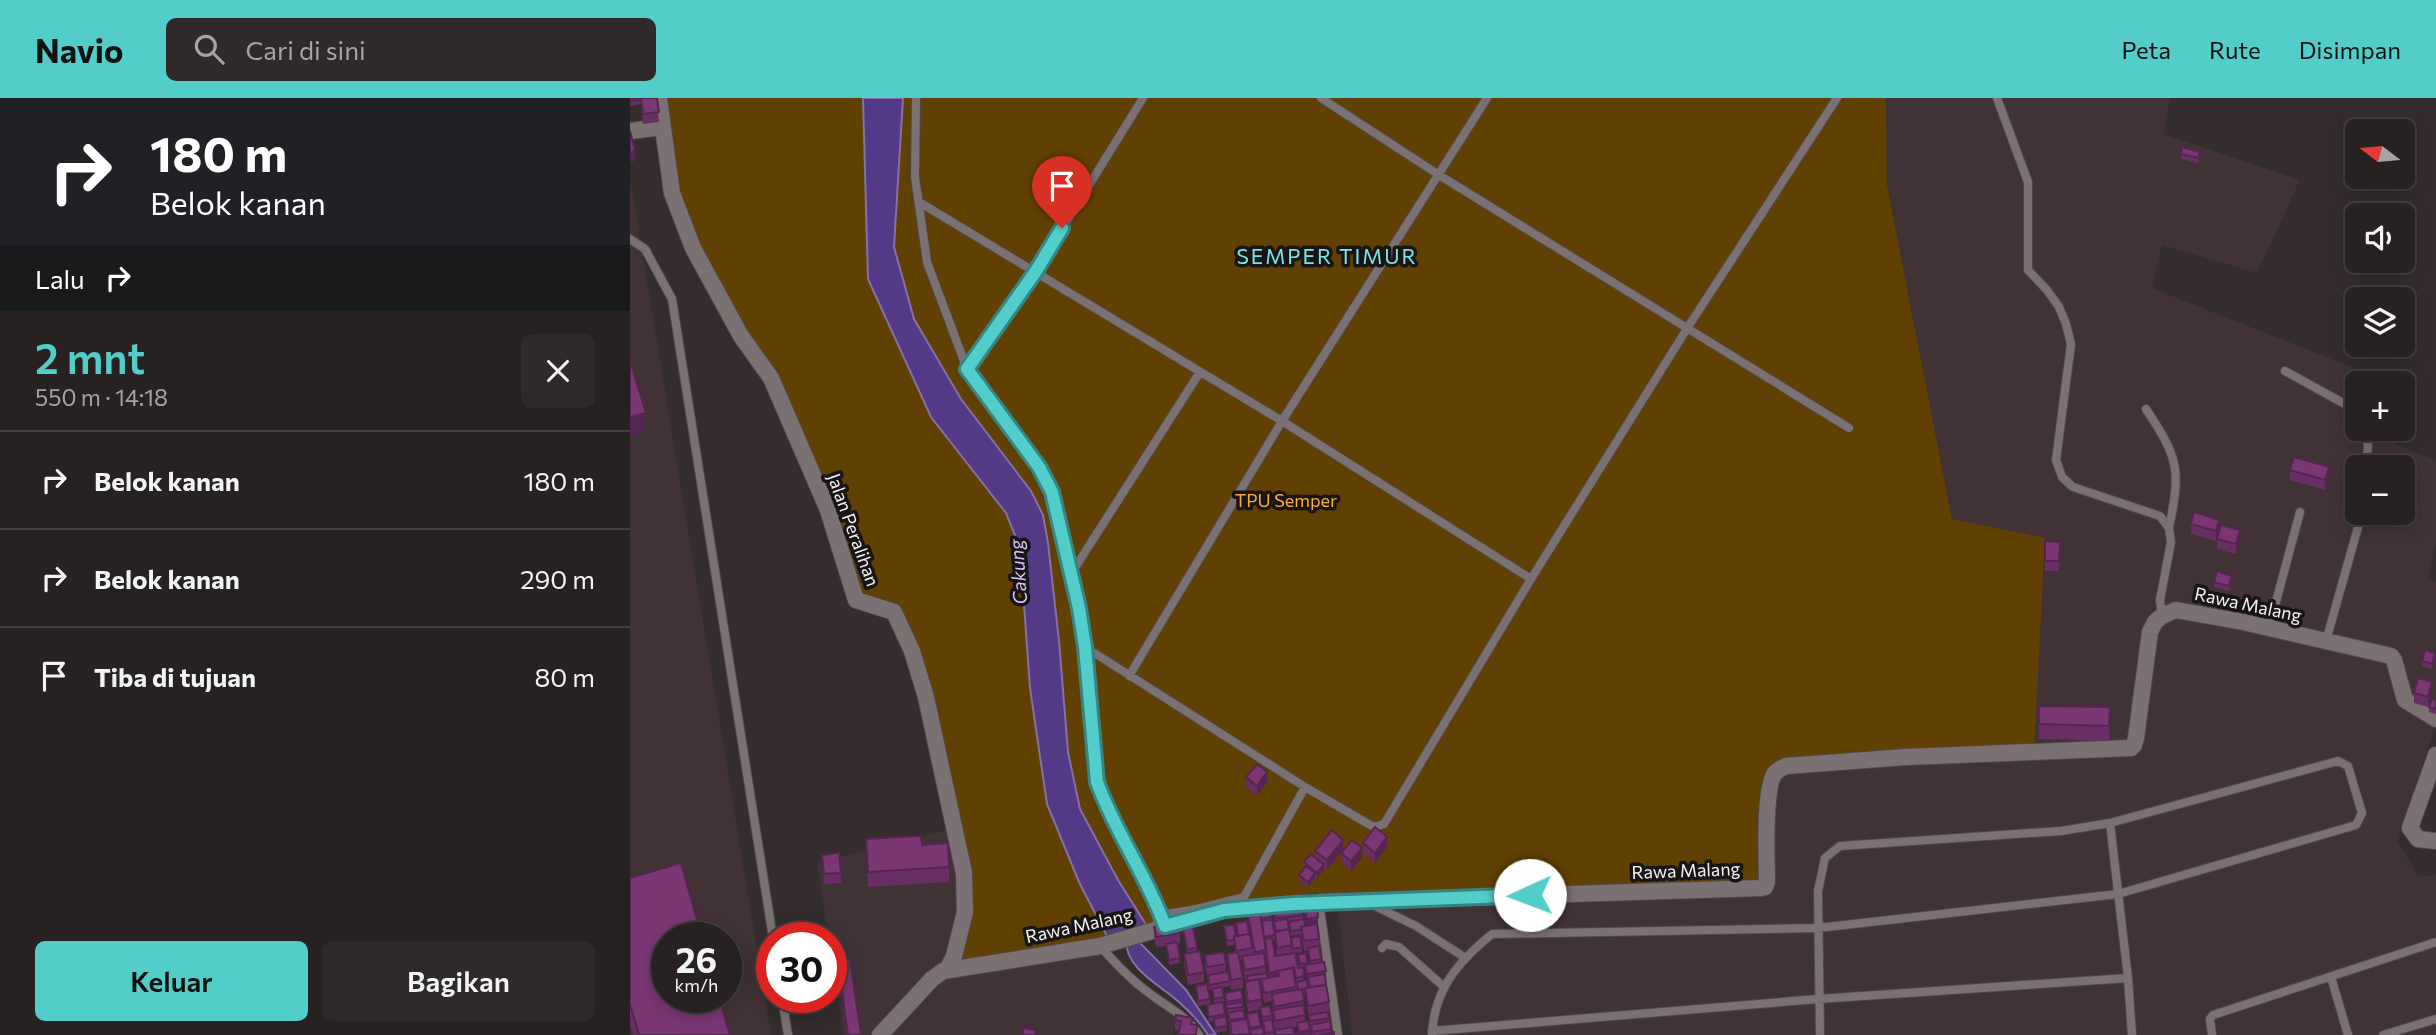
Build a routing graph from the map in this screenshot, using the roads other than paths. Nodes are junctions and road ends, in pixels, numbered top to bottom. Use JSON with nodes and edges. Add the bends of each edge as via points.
{"nodes":[{"id":1,"x":659,"y":98,"type":"edge"},
{"id":2,"x":916,"y":98,"type":"edge"},
{"id":3,"x":1143,"y":98,"type":"edge"},
{"id":4,"x":1321,"y":98,"type":"edge"},
{"id":5,"x":1487,"y":98,"type":"edge"},
{"id":6,"x":1837,"y":98,"type":"edge"},
{"id":7,"x":1997,"y":98,"type":"edge"},
{"id":8,"x":662,"y":127,"type":"junction"},
{"id":9,"x":630,"y":131,"type":"edge"},
{"id":10,"x":1439,"y":175,"type":"junction"},
{"id":11,"x":919,"y":202,"type":"junction"},
{"id":12,"x":630,"y":239,"type":"edge"},
{"id":13,"x":1036,"y":271,"type":"junction"},
{"id":14,"x":1688,"y":327,"type":"junction"},
{"id":15,"x":967,"y":369,"type":"junction"},
{"id":16,"x":2285,"y":371,"type":"dead end"},
{"id":17,"x":1200,"y":372,"type":"junction"},
{"id":18,"x":2345,"y":404,"type":"edge"},
{"id":19,"x":2146,"y":409,"type":"dead end"},
{"id":20,"x":1282,"y":421,"type":"junction"},
{"id":21,"x":1849,"y":428,"type":"dead end"},
{"id":22,"x":2300,"y":512,"type":"dead end"},
{"id":23,"x":2359,"y":525,"type":"edge"},
{"id":24,"x":2169,"y":528,"type":"junction"},
{"id":25,"x":1071,"y":574,"type":"junction"},
{"id":26,"x":1531,"y":579,"type":"junction"},
{"id":27,"x":2162,"y":616,"type":"junction"},
{"id":28,"x":2269,"y":628,"type":"junction"},
{"id":29,"x":2326,"y":642,"type":"junction"},
{"id":30,"x":1085,"y":647,"type":"junction"},
{"id":31,"x":1129,"y":676,"type":"junction"},
{"id":32,"x":2436,"y":719,"type":"edge"},
{"id":33,"x":2436,"y":755,"type":"edge"},
{"id":34,"x":1305,"y":787,"type":"junction"},
{"id":35,"x":2110,"y":823,"type":"junction"},
{"id":36,"x":2436,"y":841,"type":"edge"},
{"id":37,"x":2118,"y":894,"type":"junction"},
{"id":38,"x":1364,"y":900,"type":"junction"},
{"id":39,"x":1319,"y":902,"type":"junction"},
{"id":40,"x":770,"y":922,"type":"edge"},
{"id":41,"x":1159,"y":924,"type":"junction"},
{"id":42,"x":1818,"y":928,"type":"junction"},
{"id":43,"x":2436,"y":942,"type":"edge"},
{"id":44,"x":1103,"y":944,"type":"junction"},
{"id":45,"x":1382,"y":948,"type":"dead end"},
{"id":46,"x":1464,"y":957,"type":"junction"},
{"id":47,"x":947,"y":970,"type":"junction"},
{"id":48,"x":2331,"y":976,"type":"junction"},
{"id":49,"x":2128,"y":978,"type":"junction"},
{"id":50,"x":1443,"y":986,"type":"junction"},
{"id":51,"x":1818,"y":999,"type":"junction"},
{"id":52,"x":784,"y":1013,"type":"edge"},
{"id":53,"x":2436,"y":1019,"type":"edge"},
{"id":54,"x":1432,"y":1033,"type":"edge"},
{"id":55,"x":788,"y":1035,"type":"edge"},
{"id":56,"x":880,"y":1035,"type":"edge"},
{"id":57,"x":1199,"y":1035,"type":"edge"},
{"id":58,"x":1338,"y":1035,"type":"edge"},
{"id":59,"x":1820,"y":1035,"type":"edge"},
{"id":60,"x":2132,"y":1035,"type":"edge"},
{"id":61,"x":2212,"y":1035,"type":"edge"},
{"id":62,"x":2348,"y":1035,"type":"edge"},
{"id":63,"x":2383,"y":1035,"type":"edge"}],
"edges":[{"from":1,"to":8,"type":"street","name":"Jalan Peralihan"},
{"from":2,"to":11,"type":"lane"},
{"from":3,"to":13,"type":"lane"},
{"from":4,"to":10,"type":"lane"},
{"from":5,"to":10,"type":"lane"},
{"from":6,"to":14,"type":"lane"},
{"from":7,"to":24,"type":"lane","via":[[2028,182],[2028,270],[2059,307],[2071,344],[2056,460],[2062,477],[2073,487],[2160,516]]},
{"from":8,"to":9,"type":"street"},
{"from":8,"to":47,"type":"street","name":"Jalan Peralihan","via":[[672,193],[693,248],[741,336],[771,379],[828,510],[856,600],[894,612],[912,651],[964,873],[965,912]]},
{"from":10,"to":14,"type":"lane"},
{"from":10,"to":20,"type":"lane"},
{"from":11,"to":13,"type":"lane"},
{"from":11,"to":15,"type":"lane","via":[[927,262]]},
{"from":12,"to":40,"type":"lane","via":[[645,249],[672,299]]},
{"from":13,"to":15,"type":"lane"},
{"from":13,"to":17,"type":"lane"},
{"from":14,"to":21,"type":"lane"},
{"from":14,"to":26,"type":"lane"},
{"from":15,"to":25,"type":"lane","via":[[1039,467],[1052,492]]},
{"from":16,"to":18,"type":"lane"},
{"from":17,"to":20,"type":"lane"},
{"from":17,"to":25,"type":"lane"},
{"from":19,"to":24,"type":"lane","via":[[2175,463],[2176,493]]},
{"from":20,"to":26,"type":"lane"},
{"from":20,"to":31,"type":"lane"},
{"from":22,"to":28,"type":"lane"},
{"from":23,"to":29,"type":"lane"},
{"from":24,"to":27,"type":"lane"},
{"from":25,"to":30,"type":"lane"},
{"from":26,"to":34,"type":"lane","via":[[1384,824],[1370,825]]},
{"from":27,"to":28,"type":"street","name":"Rawa Malang","via":[[2176,610]]},
{"from":27,"to":38,"type":"street","name":"Rawa Malang","via":[[2150,632],[2131,748],[1786,766],[1775,772],[1768,802],[1765,887]]},
{"from":28,"to":29,"type":"street","name":"Rawa Malang"},
{"from":29,"to":32,"type":"street","name":"Rawa Malang","via":[[2391,656],[2405,700]]},
{"from":30,"to":31,"type":"lane"},
{"from":30,"to":41,"type":"lane","via":[[1097,782],[1139,867]]},
{"from":31,"to":34,"type":"lane"},
{"from":33,"to":36,"type":"street","via":[[2410,828],[2418,839]]},
{"from":34,"to":41,"type":"lane","via":[[1244,897]]},
{"from":35,"to":37,"type":"lane"},
{"from":35,"to":37,"type":"lane","via":[[2338,761],[2348,766],[2362,813],[2356,825]]},
{"from":35,"to":42,"type":"lane","via":[[2061,831],[1840,846],[1825,858],[1820,876]]},
{"from":37,"to":42,"type":"lane"},
{"from":37,"to":49,"type":"lane"},
{"from":38,"to":39,"type":"street","name":"Rawa Malang"},
{"from":38,"to":46,"type":"lane"},
{"from":39,"to":41,"type":"street","name":"Rawa Malang","via":[[1224,910]]},
{"from":39,"to":58,"type":"lane"},
{"from":41,"to":44,"type":"street","name":"Rawa Malang"},
{"from":42,"to":46,"type":"lane","via":[[1492,934]]},
{"from":42,"to":51,"type":"lane"},
{"from":43,"to":48,"type":"lane"},
{"from":44,"to":47,"type":"street","name":"Rawa Malang"},
{"from":44,"to":57,"type":"lane","via":[[1115,963],[1191,1023]]},
{"from":45,"to":50,"type":"lane","via":[[1386,944],[1399,947]]},
{"from":46,"to":50,"type":"lane"},
{"from":47,"to":56,"type":"street","via":[[932,979]]},
{"from":48,"to":61,"type":"lane","via":[[2213,1016]]},
{"from":48,"to":62,"type":"lane"},
{"from":49,"to":51,"type":"lane"},
{"from":49,"to":60,"type":"lane"},
{"from":50,"to":54,"type":"lane"},
{"from":51,"to":54,"type":"lane"},
{"from":51,"to":59,"type":"lane"},
{"from":52,"to":55,"type":"lane"},
{"from":53,"to":63,"type":"lane"}]}
